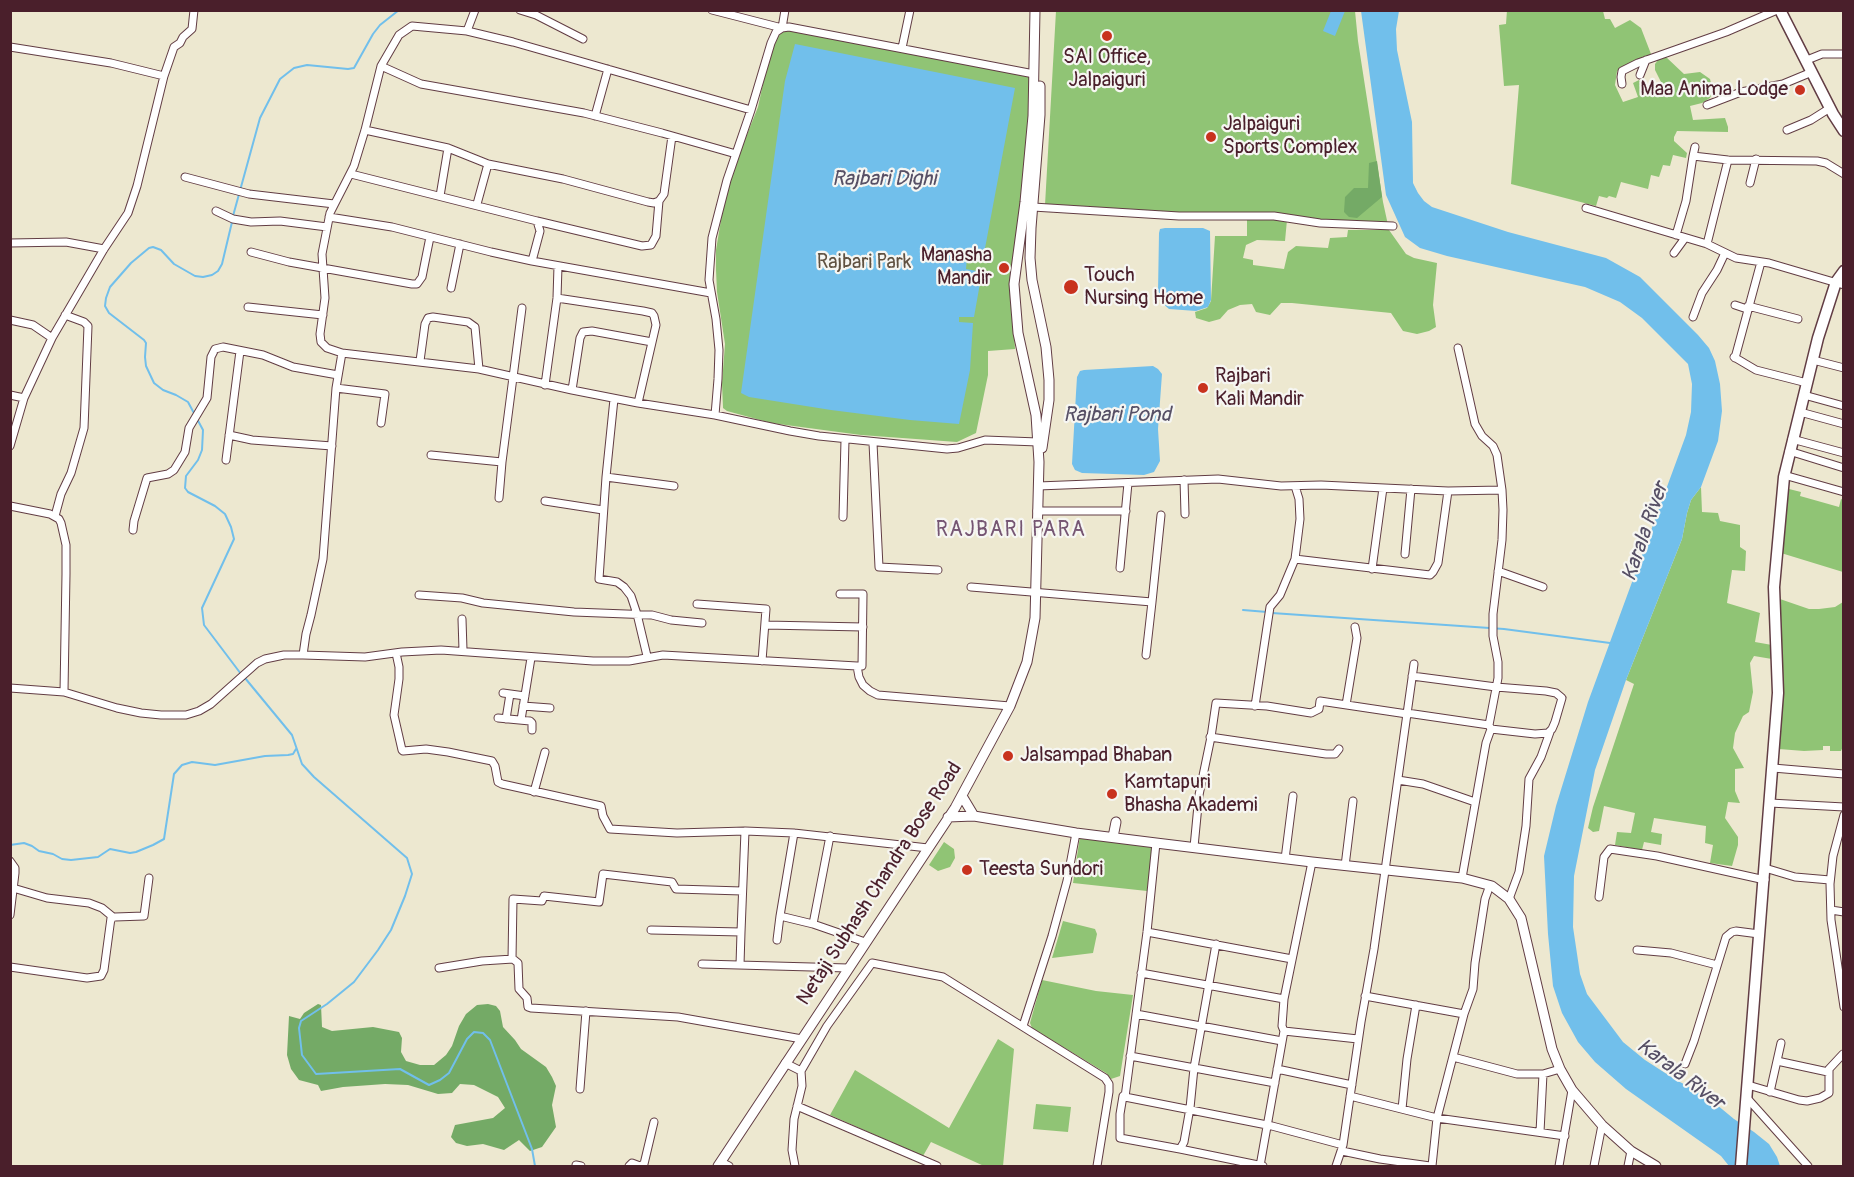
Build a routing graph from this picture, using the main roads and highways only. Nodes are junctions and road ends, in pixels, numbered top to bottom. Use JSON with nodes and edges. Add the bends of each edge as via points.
{"nodes":[{"id":1,"x":1779,"y":10,"type":"edge"},
{"id":2,"x":1840,"y":116,"type":"edge"},
{"id":3,"x":1844,"y":130,"type":"edge"},
{"id":4,"x":1844,"y":271,"type":"edge"},
{"id":5,"x":1840,"y":284,"type":"edge"},
{"id":6,"x":1741,"y":1167,"type":"edge"}],
"edges":[{"from":1,"to":2,"type":"main road","via":[[1830,108]]},
{"from":2,"to":3,"type":"main road"},
{"from":4,"to":5,"type":"main road"},
{"from":5,"to":6,"type":"main road","via":[[1813,360],[1784,475],[1774,587],[1779,686]]}]}
